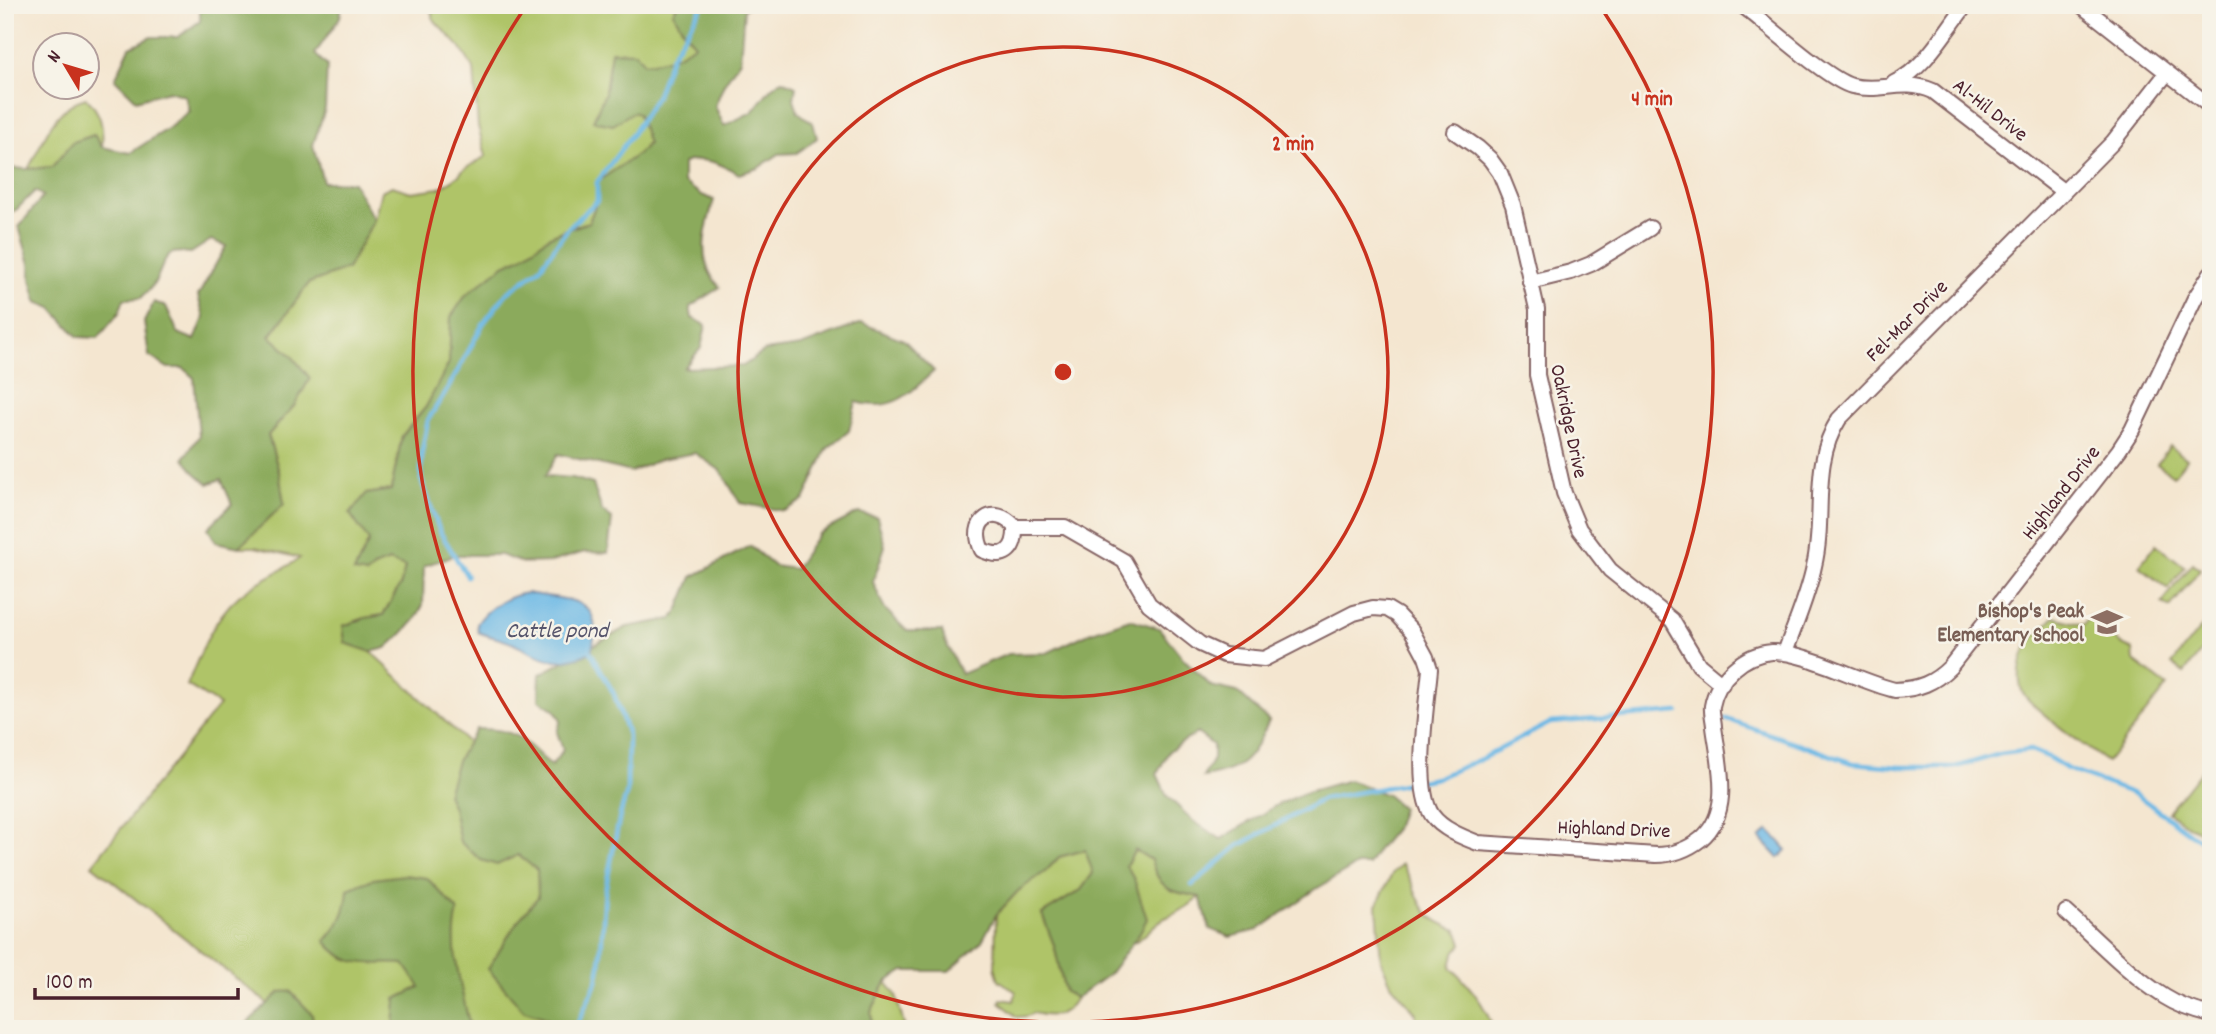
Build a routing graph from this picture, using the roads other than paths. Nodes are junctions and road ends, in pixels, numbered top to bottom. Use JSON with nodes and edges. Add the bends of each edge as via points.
{"nodes":[{"id":1,"x":1742,"y":5,"type":"edge"},
{"id":2,"x":1966,"y":5,"type":"edge"},
{"id":3,"x":2081,"y":5,"type":"edge"},
{"id":4,"x":2167,"y":73,"type":"junction"},
{"id":5,"x":1887,"y":86,"type":"junction"},
{"id":6,"x":2211,"y":107,"type":"edge"},
{"id":7,"x":1455,"y":132,"type":"dead end"},
{"id":8,"x":2063,"y":192,"type":"junction"},
{"id":9,"x":1650,"y":228,"type":"dead end"},
{"id":10,"x":2211,"y":273,"type":"edge"},
{"id":11,"x":1530,"y":282,"type":"junction"},
{"id":12,"x":1015,"y":527,"type":"dead end"},
{"id":13,"x":1784,"y":653,"type":"junction"},
{"id":14,"x":1722,"y":684,"type":"junction"},
{"id":15,"x":2066,"y":912,"type":"dead end"},
{"id":16,"x":2211,"y":1016,"type":"edge"}],
"edges":[{"from":1,"to":5,"type":"street","name":"Al-Hil Drive","via":[[1849,85]]},
{"from":2,"to":5,"type":"street","via":[[1919,65]]},
{"from":3,"to":4,"type":"street"},
{"from":4,"to":6,"type":"street"},
{"from":4,"to":8,"type":"street","name":"Fel-Mar Drive","via":[[2113,142]]},
{"from":5,"to":8,"type":"street","name":"Al-Hil Drive","via":[[1910,84],[1933,91]]},
{"from":7,"to":11,"type":"street","name":"Oakridge Drive","via":[[1484,153],[1504,181]]},
{"from":8,"to":13,"type":"street","name":"Fel-Mar Drive","via":[[1848,408],[1831,431],[1822,457],[1815,565]]},
{"from":9,"to":11,"type":"street","via":[[1591,264]]},
{"from":10,"to":13,"type":"street","name":"Highland Drive","via":[[2119,450],[1939,677],[1911,690],[1895,690]]},
{"from":11,"to":14,"type":"street","name":"Oakridge Drive","via":[[1538,326],[1537,375],[1564,493],[1579,528],[1612,571],[1672,620],[1699,665]]},
{"from":12,"to":14,"type":"street","name":"Highland Drive","via":[[1065,527],[1125,561],[1149,604],[1200,644],[1224,655],[1264,659],[1353,613],[1373,608],[1398,615],[1412,631],[1430,669],[1422,769],[1425,804],[1433,818],[1456,835],[1478,843],[1656,855],[1696,843],[1720,808],[1722,786],[1712,706]]},
{"from":13,"to":14,"type":"street","name":"Highland Drive","via":[[1748,659]]},
{"from":15,"to":16,"type":"street","via":[[2165,997]]}]}
